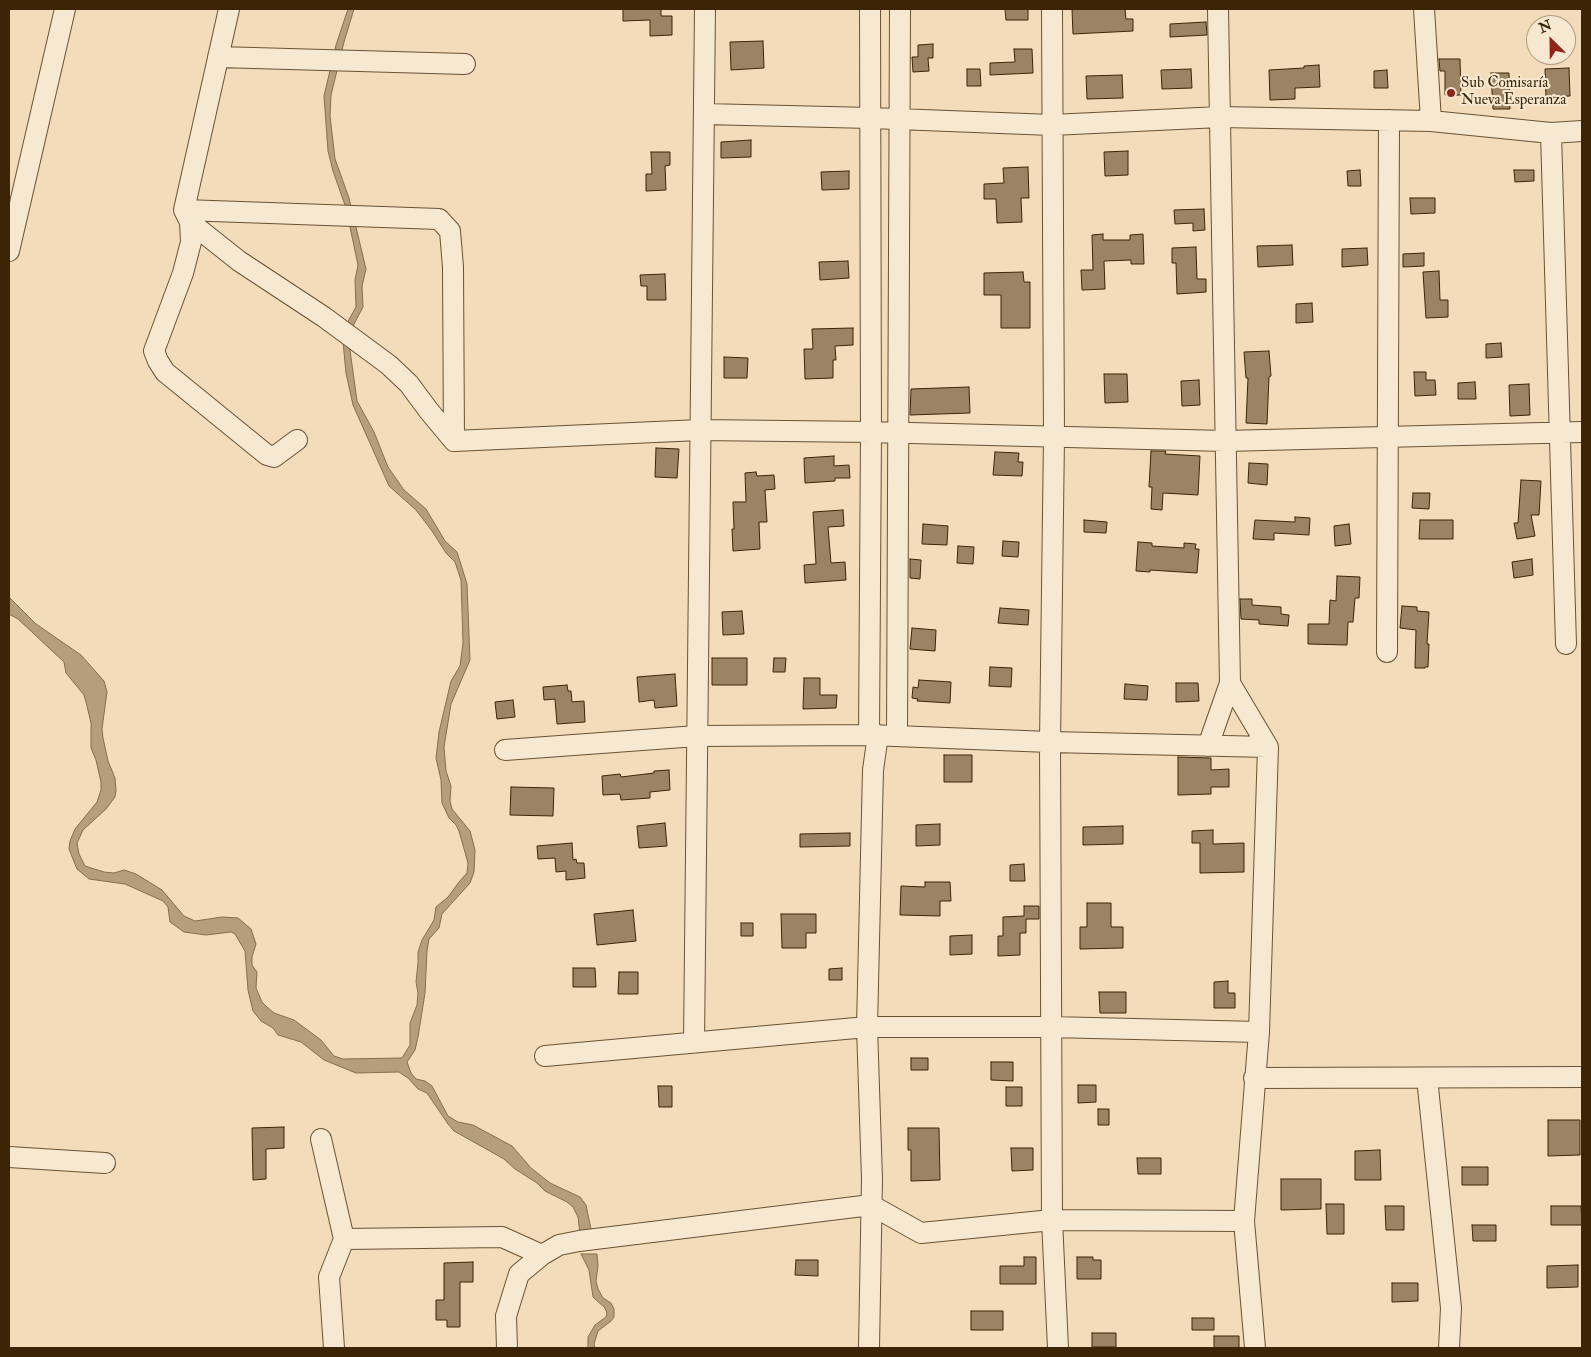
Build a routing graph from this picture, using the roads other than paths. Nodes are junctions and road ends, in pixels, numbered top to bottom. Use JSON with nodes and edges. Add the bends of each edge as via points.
{"nodes":[{"id":1,"x":65,"y":9,"type":"edge"},
{"id":2,"x":229,"y":9,"type":"edge"},
{"id":3,"x":705,"y":9,"type":"edge"},
{"id":4,"x":870,"y":9,"type":"edge"},
{"id":5,"x":900,"y":9,"type":"edge"},
{"id":6,"x":1052,"y":9,"type":"edge"},
{"id":7,"x":1218,"y":9,"type":"edge"},
{"id":8,"x":1424,"y":9,"type":"edge"},
{"id":9,"x":218,"y":57,"type":"junction"},
{"id":10,"x":465,"y":64,"type":"dead end"},
{"id":11,"x":704,"y":114,"type":"junction"},
{"id":12,"x":871,"y":118,"type":"junction"},
{"id":13,"x":1220,"y":118,"type":"junction"},
{"id":14,"x":900,"y":119,"type":"junction"},
{"id":15,"x":1390,"y":120,"type":"junction"},
{"id":16,"x":1431,"y":121,"type":"junction"},
{"id":17,"x":1052,"y":125,"type":"junction"},
{"id":18,"x":1582,"y":131,"type":"edge"},
{"id":19,"x":1550,"y":133,"type":"junction"},
{"id":20,"x":187,"y":216,"type":"junction"},
{"id":21,"x":9,"y":251,"type":"edge"},
{"id":22,"x":700,"y":430,"type":"junction"},
{"id":23,"x":871,"y":432,"type":"junction"},
{"id":24,"x":1560,"y":432,"type":"junction"},
{"id":25,"x":1582,"y":432,"type":"edge"},
{"id":26,"x":899,"y":433,"type":"junction"},
{"id":27,"x":1054,"y":437,"type":"junction"},
{"id":28,"x":1389,"y":437,"type":"junction"},
{"id":29,"x":297,"y":440,"type":"dead end"},
{"id":30,"x":1225,"y":441,"type":"junction"},
{"id":31,"x":454,"y":442,"type":"junction"},
{"id":32,"x":1566,"y":644,"type":"dead end"},
{"id":33,"x":1387,"y":652,"type":"dead end"},
{"id":34,"x":1230,"y":683,"type":"junction"},
{"id":35,"x":881,"y":735,"type":"junction"},
{"id":36,"x":697,"y":736,"type":"junction"},
{"id":37,"x":1050,"y":742,"type":"junction"},
{"id":38,"x":1208,"y":746,"type":"junction"},
{"id":39,"x":1268,"y":747,"type":"junction"},
{"id":40,"x":506,"y":750,"type":"dead end"},
{"id":41,"x":866,"y":1027,"type":"junction"},
{"id":42,"x":1051,"y":1028,"type":"junction"},
{"id":43,"x":1259,"y":1032,"type":"junction"},
{"id":44,"x":694,"y":1042,"type":"junction"},
{"id":45,"x":545,"y":1056,"type":"dead end"},
{"id":46,"x":1582,"y":1077,"type":"edge"},
{"id":47,"x":1254,"y":1078,"type":"junction"},
{"id":48,"x":1427,"y":1078,"type":"junction"},
{"id":49,"x":321,"y":1139,"type":"dead end"},
{"id":50,"x":9,"y":1157,"type":"edge"},
{"id":51,"x":105,"y":1163,"type":"dead end"},
{"id":52,"x":871,"y":1205,"type":"junction"},
{"id":53,"x":1052,"y":1220,"type":"junction"},
{"id":54,"x":1244,"y":1222,"type":"junction"},
{"id":55,"x":344,"y":1238,"type":"junction"},
{"id":56,"x":542,"y":1255,"type":"junction"},
{"id":57,"x":334,"y":1348,"type":"edge"},
{"id":58,"x":507,"y":1348,"type":"edge"},
{"id":59,"x":869,"y":1348,"type":"edge"},
{"id":60,"x":1058,"y":1348,"type":"edge"},
{"id":61,"x":1255,"y":1348,"type":"edge"},
{"id":62,"x":1449,"y":1348,"type":"edge"}],
"edges":[{"from":1,"to":21,"type":"street"},
{"from":2,"to":9,"type":"street"},
{"from":3,"to":11,"type":"street"},
{"from":4,"to":12,"type":"street"},
{"from":5,"to":14,"type":"street"},
{"from":6,"to":17,"type":"street"},
{"from":7,"to":13,"type":"street"},
{"from":8,"to":16,"type":"street"},
{"from":9,"to":10,"type":"street"},
{"from":9,"to":20,"type":"street"},
{"from":11,"to":12,"type":"street"},
{"from":11,"to":22,"type":"street"},
{"from":12,"to":14,"type":"street"},
{"from":12,"to":23,"type":"street"},
{"from":13,"to":15,"type":"street"},
{"from":13,"to":17,"type":"street"},
{"from":13,"to":30,"type":"street"},
{"from":14,"to":17,"type":"street"},
{"from":14,"to":26,"type":"street"},
{"from":15,"to":16,"type":"street"},
{"from":15,"to":28,"type":"street"},
{"from":16,"to":19,"type":"street"},
{"from":17,"to":27,"type":"street"},
{"from":18,"to":19,"type":"street"},
{"from":19,"to":24,"type":"street"},
{"from":20,"to":29,"type":"street","via":[[191,242],[154,351],[158,362],[165,372],[266,455],[274,457]]},
{"from":20,"to":31,"type":"street","via":[[239,261],[389,365],[409,384]]},
{"from":20,"to":31,"type":"street","via":[[439,218],[450,231]]},
{"from":22,"to":23,"type":"street"},
{"from":22,"to":31,"type":"street"},
{"from":22,"to":36,"type":"street"},
{"from":23,"to":26,"type":"street"},
{"from":23,"to":35,"type":"street"},
{"from":24,"to":25,"type":"street"},
{"from":24,"to":28,"type":"street"},
{"from":24,"to":32,"type":"street"},
{"from":26,"to":27,"type":"street"},
{"from":26,"to":35,"type":"street"},
{"from":27,"to":30,"type":"street"},
{"from":27,"to":37,"type":"street"},
{"from":28,"to":30,"type":"street"},
{"from":28,"to":33,"type":"street"},
{"from":30,"to":34,"type":"street"},
{"from":34,"to":38,"type":"street"},
{"from":34,"to":39,"type":"street"},
{"from":35,"to":36,"type":"street"},
{"from":35,"to":37,"type":"street"},
{"from":35,"to":41,"type":"street","via":[[873,770]]},
{"from":36,"to":40,"type":"street"},
{"from":36,"to":44,"type":"street"},
{"from":37,"to":38,"type":"street"},
{"from":37,"to":42,"type":"street"},
{"from":38,"to":39,"type":"street"},
{"from":39,"to":43,"type":"street"},
{"from":41,"to":42,"type":"street"},
{"from":41,"to":44,"type":"street"},
{"from":41,"to":52,"type":"street"},
{"from":42,"to":43,"type":"street"},
{"from":42,"to":53,"type":"street"},
{"from":43,"to":47,"type":"street"},
{"from":44,"to":45,"type":"street"},
{"from":46,"to":48,"type":"street"},
{"from":47,"to":48,"type":"street"},
{"from":47,"to":54,"type":"street"},
{"from":48,"to":62,"type":"street","via":[[1451,1308]]},
{"from":49,"to":55,"type":"street"},
{"from":50,"to":51,"type":"street"},
{"from":52,"to":53,"type":"street","via":[[921,1233]]},
{"from":52,"to":56,"type":"street","via":[[585,1240],[559,1245]]},
{"from":52,"to":59,"type":"street"},
{"from":53,"to":54,"type":"street"},
{"from":53,"to":60,"type":"street"},
{"from":54,"to":61,"type":"street"},
{"from":55,"to":56,"type":"street","via":[[502,1237]]},
{"from":55,"to":57,"type":"street","via":[[329,1277]]},
{"from":56,"to":58,"type":"street","via":[[519,1274],[506,1316]]}]}
